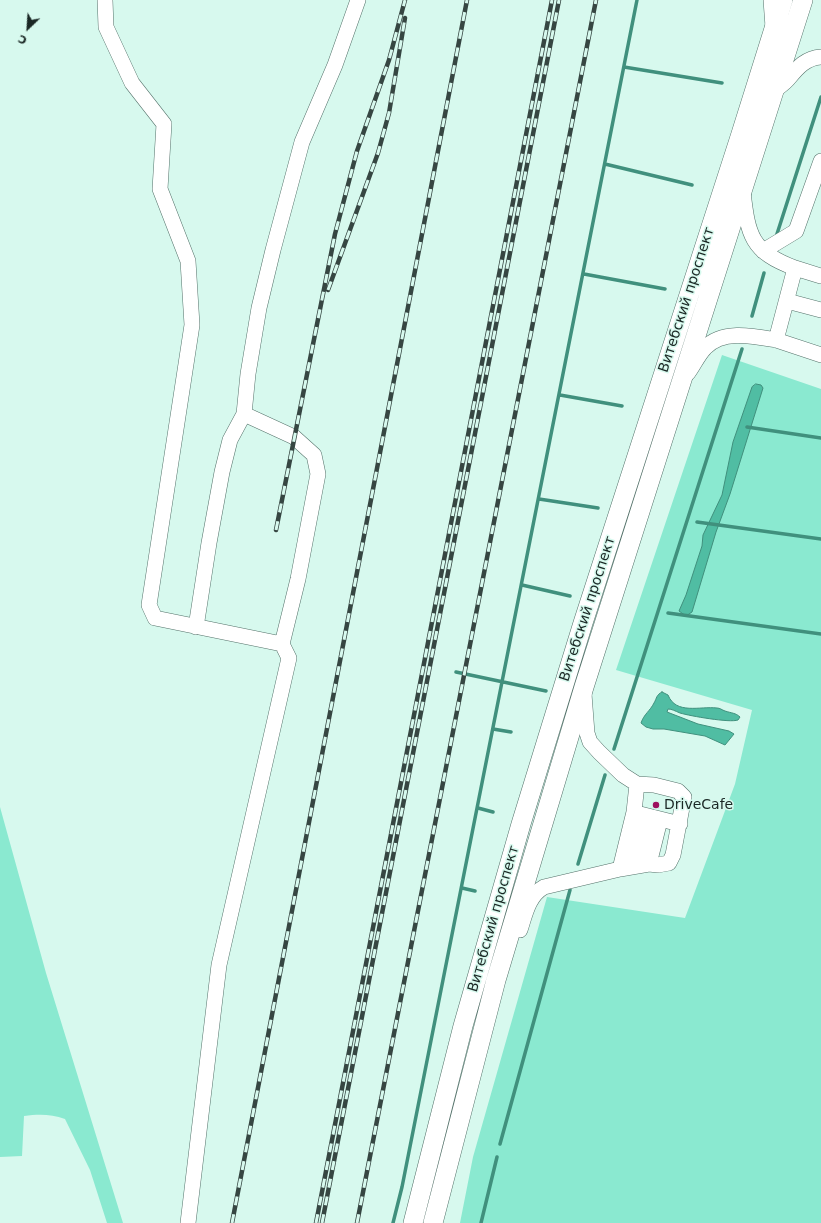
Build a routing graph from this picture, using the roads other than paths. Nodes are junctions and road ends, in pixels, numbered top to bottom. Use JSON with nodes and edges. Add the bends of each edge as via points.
{"nodes":[{"id":1,"x":105,"y":0,"type":"edge"},
{"id":2,"x":358,"y":0,"type":"edge"},
{"id":3,"x":771,"y":0,"type":"edge"},
{"id":4,"x":783,"y":0,"type":"edge"},
{"id":5,"x":803,"y":0,"type":"edge"},
{"id":6,"x":773,"y":31,"type":"junction"},
{"id":7,"x":821,"y":57,"type":"edge"},
{"id":8,"x":774,"y":91,"type":"junction"},
{"id":9,"x":821,"y":161,"type":"edge"},
{"id":10,"x":743,"y":188,"type":"junction"},
{"id":11,"x":763,"y":251,"type":"junction"},
{"id":12,"x":795,"y":268,"type":"junction"},
{"id":13,"x":821,"y":276,"type":"edge"},
{"id":14,"x":787,"y":301,"type":"junction"},
{"id":15,"x":821,"y":310,"type":"edge"},
{"id":16,"x":776,"y":340,"type":"junction"},
{"id":17,"x":821,"y":355,"type":"edge"},
{"id":18,"x":680,"y":386,"type":"junction"},
{"id":19,"x":244,"y":414,"type":"junction"},
{"id":20,"x":196,"y":627,"type":"junction"},
{"id":21,"x":282,"y":644,"type":"junction"},
{"id":22,"x":584,"y":687,"type":"junction"},
{"id":23,"x":637,"y":784,"type":"junction"},
{"id":24,"x":646,"y":816,"type":"junction"},
{"id":25,"x":680,"y":824,"type":"junction"},
{"id":26,"x":649,"y":864,"type":"junction"},
{"id":27,"x":627,"y":868,"type":"junction"},
{"id":28,"x":496,"y":980,"type":"junction"},
{"id":29,"x":188,"y":1223,"type":"edge"},
{"id":30,"x":413,"y":1223,"type":"edge"},
{"id":31,"x":433,"y":1223,"type":"edge"}],
"edges":[{"from":1,"to":20,"type":"street","via":[[106,27],[132,83],[164,124],[160,189],[188,261],[192,325],[149,605],[155,618]]},
{"from":2,"to":19,"type":"street","via":[[335,65],[302,142],[259,308]]},
{"from":3,"to":6,"type":"street"},
{"from":4,"to":6,"type":"main road","name":"Витебский проспект"},
{"from":5,"to":8,"type":"main road","name":"Витебский проспект"},
{"from":6,"to":30,"type":"main road","name":"Витебский проспект","via":[[521,824],[463,1026]]},
{"from":7,"to":8,"type":"street","via":[[802,64]]},
{"from":8,"to":10,"type":"main road","name":"Витебский проспект"},
{"from":9,"to":11,"type":"street","via":[[796,231]]},
{"from":10,"to":11,"type":"street","via":[[749,230]]},
{"from":10,"to":18,"type":"main road","name":"Витебский проспект"},
{"from":11,"to":12,"type":"street","via":[[782,264]]},
{"from":12,"to":13,"type":"street"},
{"from":12,"to":14,"type":"street"},
{"from":14,"to":15,"type":"street"},
{"from":14,"to":16,"type":"street"},
{"from":16,"to":17,"type":"street"},
{"from":16,"to":18,"type":"street","via":[[741,335],[713,342],[705,347]]},
{"from":18,"to":22,"type":"main road","name":"Витебский проспект"},
{"from":19,"to":20,"type":"street","via":[[228,446]]},
{"from":19,"to":21,"type":"street","via":[[294,438],[314,455],[318,474],[298,579]]},
{"from":20,"to":21,"type":"street"},
{"from":21,"to":29,"type":"street","via":[[289,658],[220,965]]},
{"from":22,"to":23,"type":"street","via":[[587,733],[590,742],[623,775]]},
{"from":22,"to":28,"type":"main road","name":"Витебский проспект"},
{"from":23,"to":24,"type":"street"},
{"from":23,"to":25,"type":"street","via":[[678,791],[684,797]]},
{"from":24,"to":25,"type":"street"},
{"from":24,"to":26,"type":"street"},
{"from":24,"to":27,"type":"street"},
{"from":25,"to":26,"type":"street","via":[[669,863]]},
{"from":26,"to":27,"type":"street"},
{"from":27,"to":28,"type":"street","via":[[551,885],[540,890],[530,901],[515,942]]},
{"from":28,"to":31,"type":"main road","name":"Витебский проспект"}]}
